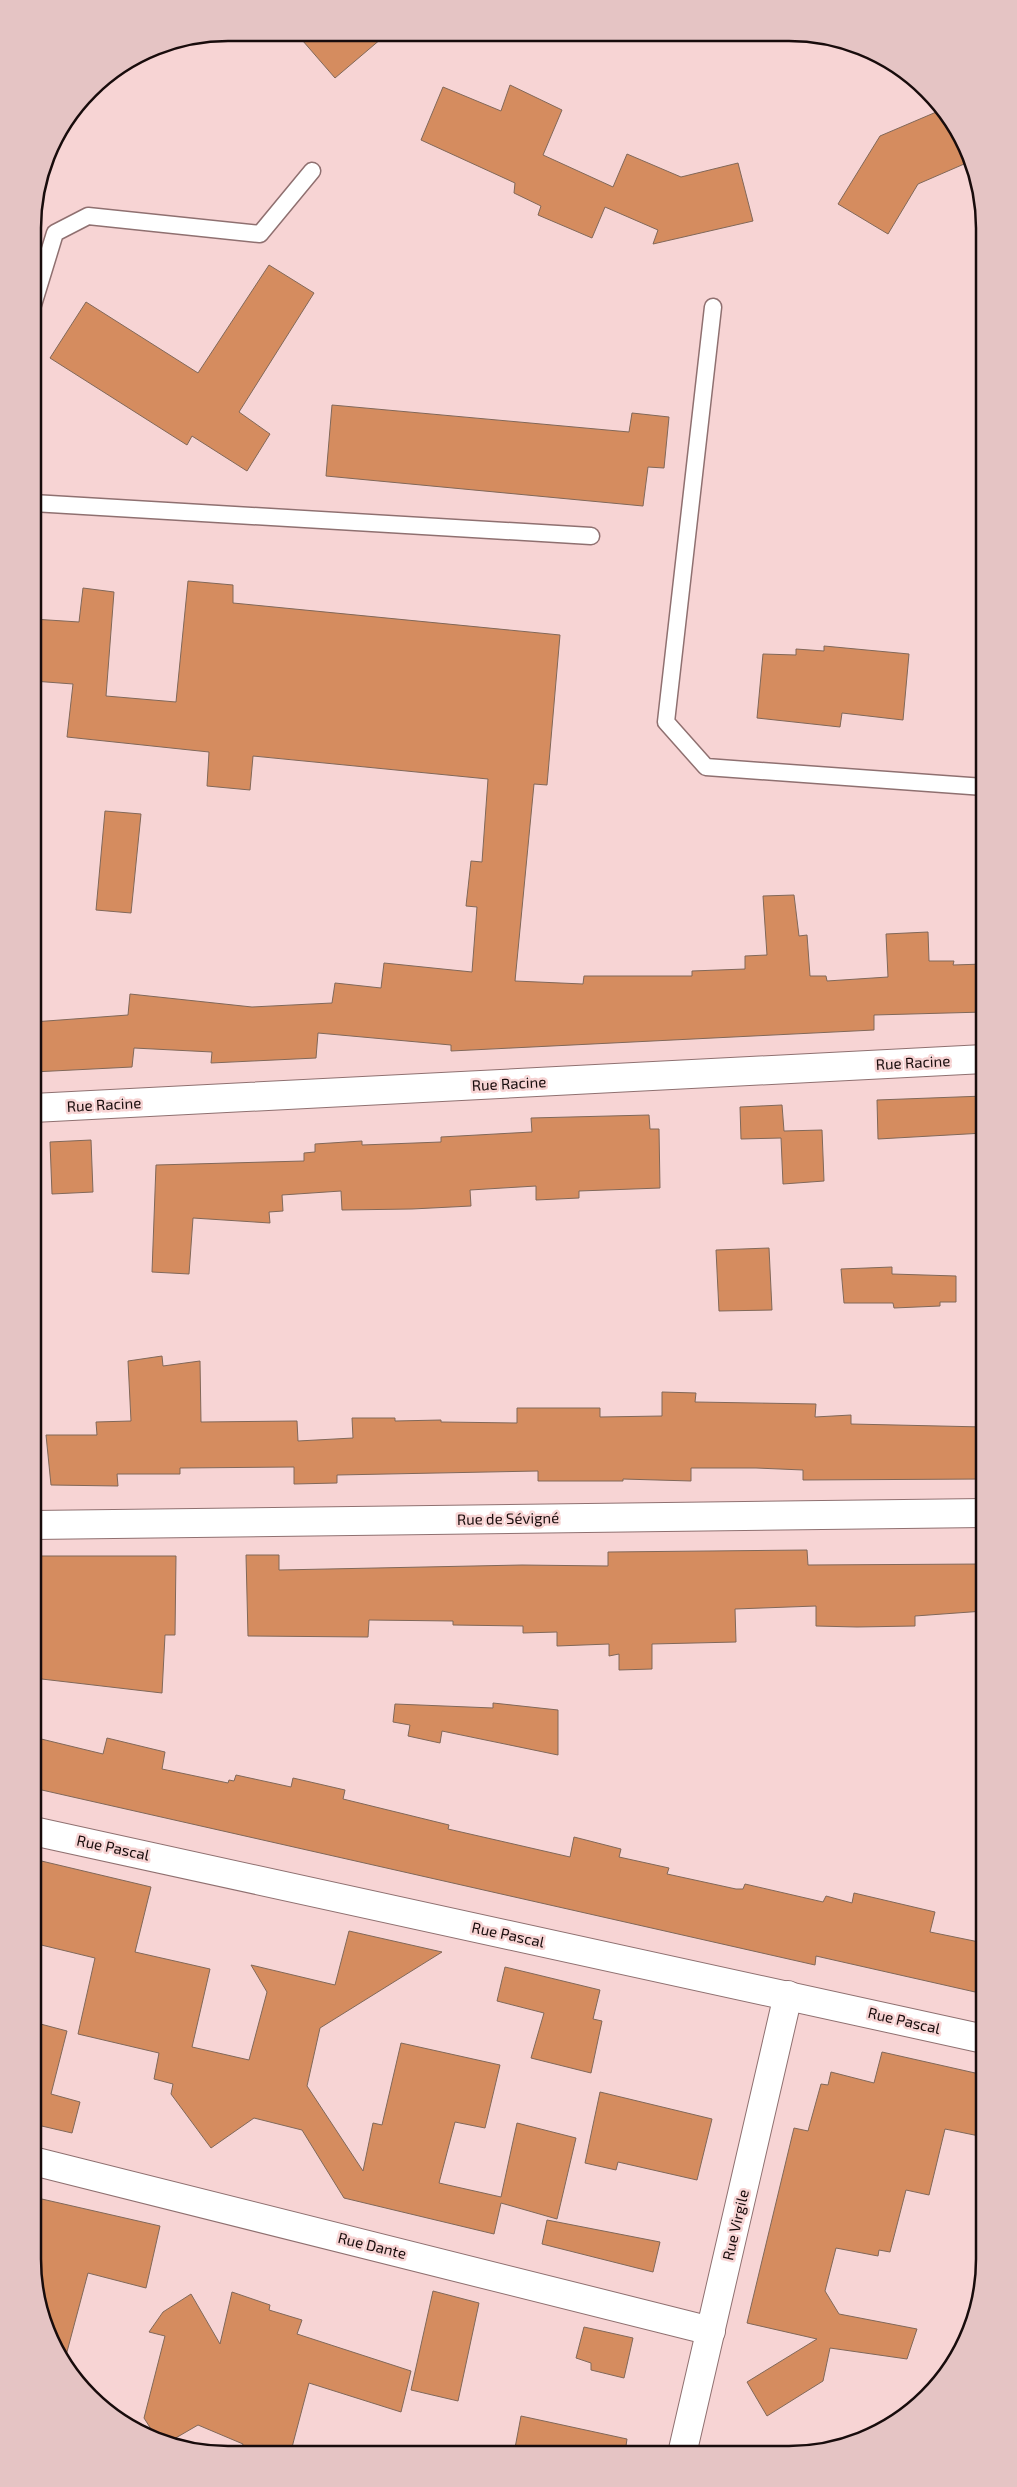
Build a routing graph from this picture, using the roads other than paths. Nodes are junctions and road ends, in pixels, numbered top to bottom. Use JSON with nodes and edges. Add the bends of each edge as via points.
{"nodes":[{"id":1,"x":312,"y":171,"type":"dead end"},
{"id":2,"x":41,"y":279,"type":"edge"},
{"id":3,"x":713,"y":307,"type":"dead end"},
{"id":4,"x":41,"y":503,"type":"edge"},
{"id":5,"x":591,"y":536,"type":"dead end"},
{"id":6,"x":976,"y":786,"type":"edge"},
{"id":7,"x":976,"y":1059,"type":"edge"},
{"id":8,"x":41,"y":1108,"type":"edge"},
{"id":9,"x":976,"y":1513,"type":"edge"},
{"id":10,"x":41,"y":1525,"type":"edge"},
{"id":11,"x":41,"y":1833,"type":"edge"},
{"id":12,"x":788,"y":1995,"type":"junction"},
{"id":13,"x":976,"y":2037,"type":"edge"},
{"id":14,"x":41,"y":2162,"type":"edge"},
{"id":15,"x":712,"y":2331,"type":"junction"},
{"id":16,"x":684,"y":2446,"type":"edge"}],
"edges":[{"from":1,"to":2,"type":"lane","via":[[260,234],[88,216],[55,233]]},
{"from":3,"to":6,"type":"lane","via":[[666,722],[706,766]]},
{"from":4,"to":5,"type":"lane"},
{"from":7,"to":8,"type":"street","name":"Rue Racine"},
{"from":9,"to":10,"type":"street","name":"Rue de Sévigné"},
{"from":11,"to":12,"type":"street","name":"Rue Pascal"},
{"from":12,"to":13,"type":"street","name":"Rue Pascal"},
{"from":12,"to":15,"type":"street","name":"Rue Virgile"},
{"from":14,"to":15,"type":"street","name":"Rue Dante"},
{"from":15,"to":16,"type":"street","name":"Rue Virgile"}]}
